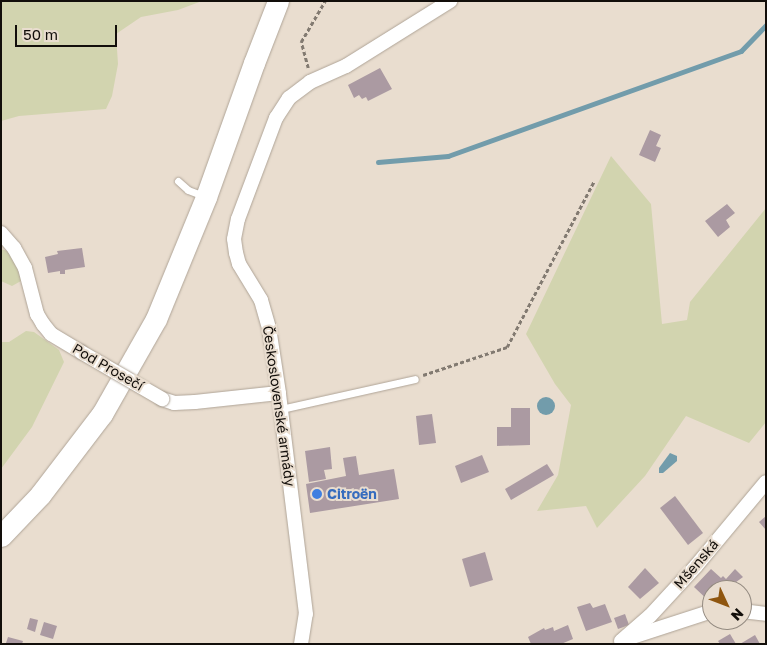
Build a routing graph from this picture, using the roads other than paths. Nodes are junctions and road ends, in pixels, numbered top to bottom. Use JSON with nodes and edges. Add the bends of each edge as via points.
{"nodes":[{"id":1,"x":278,"y":1,"type":"edge"},
{"id":2,"x":450,"y":1,"type":"edge"},
{"id":3,"x":178,"y":181,"type":"dead end"},
{"id":4,"x":206,"y":197,"type":"junction"},
{"id":5,"x":1,"y":233,"type":"edge"},
{"id":6,"x":415,"y":379,"type":"road end"},
{"id":7,"x":279,"y":393,"type":"junction"},
{"id":8,"x":281,"y":408,"type":"junction"},
{"id":9,"x":766,"y":482,"type":"edge"},
{"id":10,"x":2,"y":534,"type":"edge"},
{"id":11,"x":752,"y":612,"type":"edge"},
{"id":12,"x":702,"y":614,"type":"edge"},
{"id":13,"x":766,"y":614,"type":"edge"},
{"id":14,"x":618,"y":642,"type":"edge"},
{"id":15,"x":301,"y":644,"type":"edge"}],
"edges":[{"from":1,"to":4,"type":"main road"},
{"from":2,"to":7,"type":"street","name":"Československé armády","via":[[346,66],[310,82],[289,98],[276,118],[238,219],[234,239],[239,264],[261,300],[269,328]]},
{"from":3,"to":4,"type":"lane","via":[[188,190]]},
{"from":4,"to":10,"type":"main road","via":[[156,319],[107,406],[66,464]]},
{"from":5,"to":7,"type":"street","name":"Pod Prosečí","bridge":true,"via":[[25,268],[37,314],[51,334],[162,399],[174,403],[196,402]]},
{"from":6,"to":8,"type":"lane"},
{"from":7,"to":8,"type":"street","name":"Československé armády"},
{"from":8,"to":15,"type":"street","name":"Československé armády","via":[[306,614]]},
{"from":9,"to":14,"type":"street","name":"Mšenská","via":[[689,574],[650,616]]},
{"from":11,"to":13,"type":"street"},
{"from":12,"to":14,"type":"street"}]}
